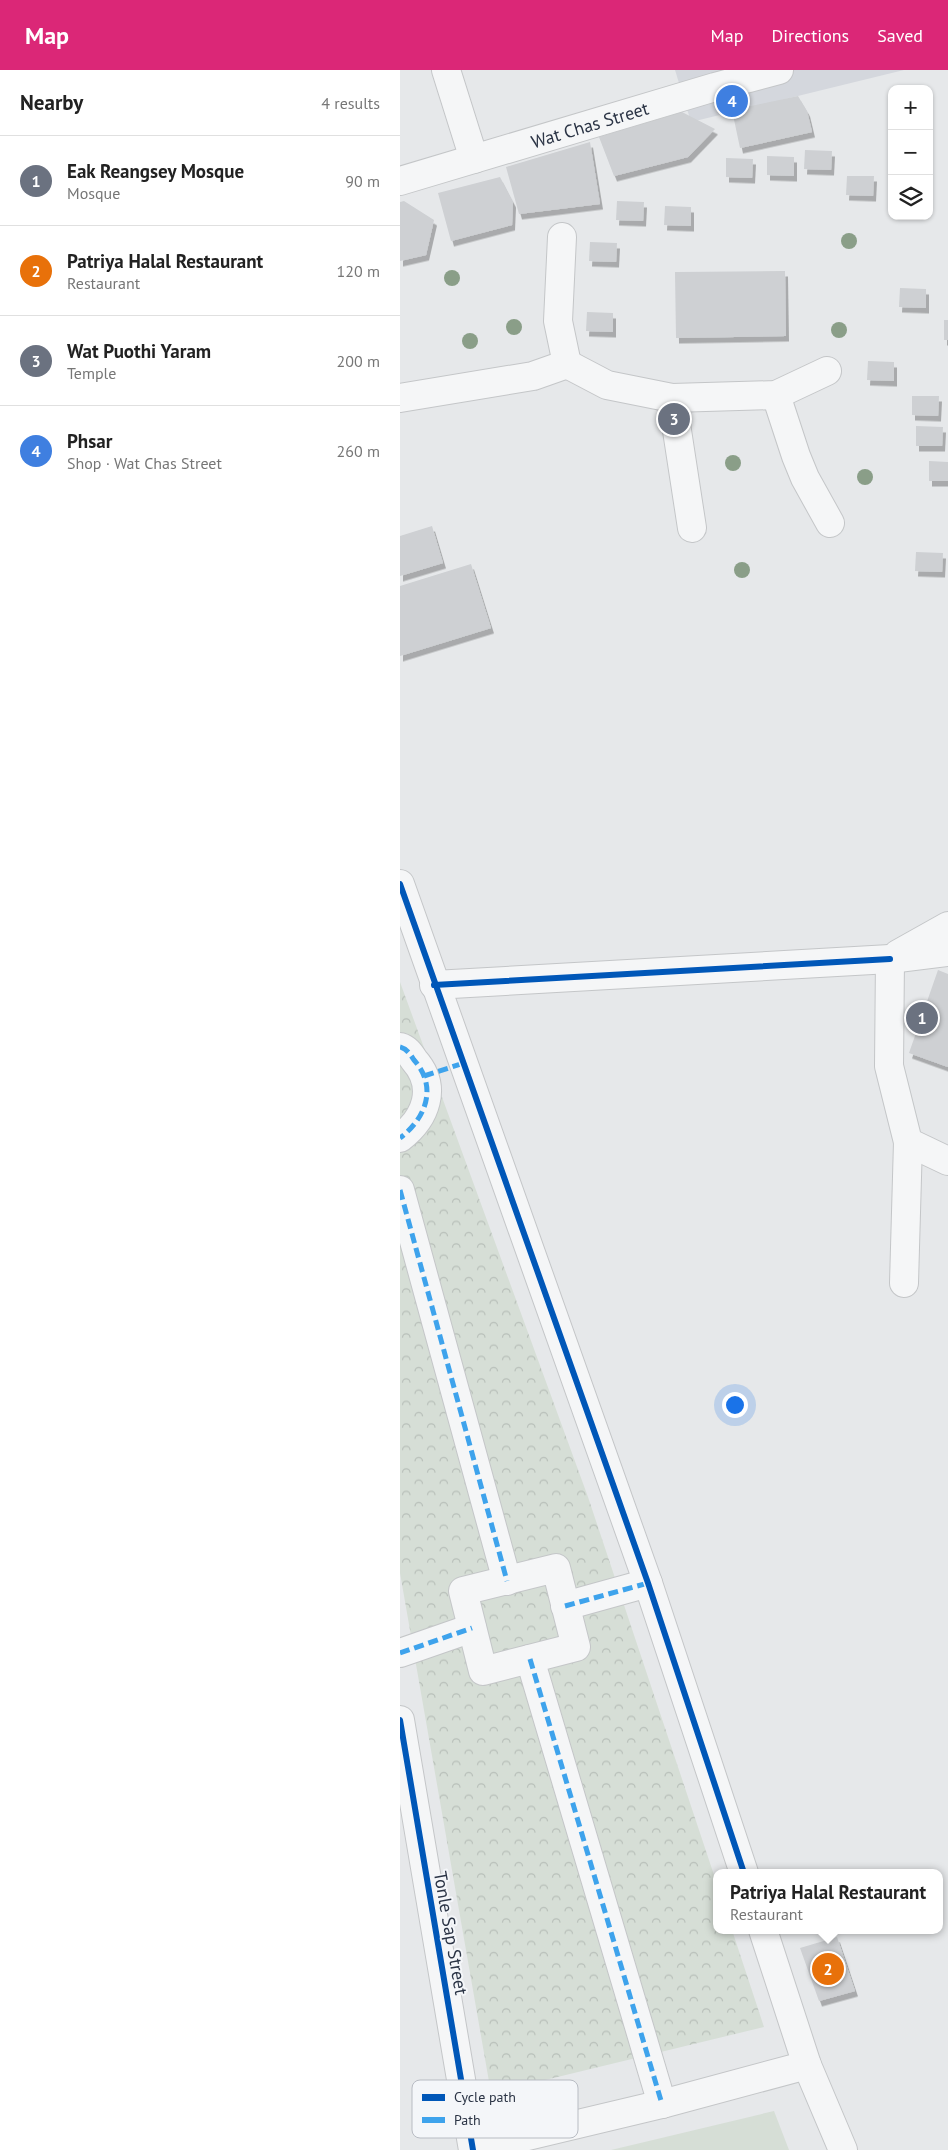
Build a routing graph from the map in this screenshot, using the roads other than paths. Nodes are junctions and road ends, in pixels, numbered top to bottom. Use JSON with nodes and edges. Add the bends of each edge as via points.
{"nodes":[{"id":1,"x":446,"y":70,"type":"edge"},
{"id":2,"x":779,"y":70,"type":"edge"},
{"id":3,"x":474,"y":159,"type":"junction"},
{"id":4,"x":400,"y":181,"type":"edge"},
{"id":5,"x":562,"y":237,"type":"dead end"},
{"id":6,"x":567,"y":364,"type":"junction"},
{"id":7,"x":827,"y":371,"type":"dead end"},
{"id":8,"x":776,"y":395,"type":"junction"},
{"id":9,"x":400,"y":398,"type":"edge"},
{"id":10,"x":672,"y":398,"type":"junction"},
{"id":11,"x":830,"y":523,"type":"dead end"},
{"id":12,"x":692,"y":528,"type":"dead end"},
{"id":13,"x":400,"y":884,"type":"edge"},
{"id":14,"x":948,"y":926,"type":"edge"},
{"id":15,"x":948,"y":952,"type":"edge"},
{"id":16,"x":890,"y":959,"type":"junction"},
{"id":17,"x":434,"y":985,"type":"junction"},
{"id":18,"x":400,"y":1046,"type":"edge"},
{"id":19,"x":464,"y":1062,"type":"junction"},
{"id":20,"x":424,"y":1076,"type":"junction"},
{"id":21,"x":400,"y":1138,"type":"edge"},
{"id":22,"x":908,"y":1142,"type":"junction"},
{"id":23,"x":948,"y":1161,"type":"edge"},
{"id":24,"x":400,"y":1190,"type":"edge"},
{"id":25,"x":904,"y":1283,"type":"dead end"},
{"id":26,"x":507,"y":1580,"type":"junction"},
{"id":27,"x":648,"y":1583,"type":"junction"},
{"id":28,"x":565,"y":1606,"type":"junction"},
{"id":29,"x":472,"y":1628,"type":"junction"},
{"id":30,"x":400,"y":1653,"type":"edge"},
{"id":31,"x":530,"y":1659,"type":"junction"},
{"id":32,"x":400,"y":1720,"type":"edge"},
{"id":33,"x":743,"y":1869,"type":"edge"},
{"id":34,"x":764,"y":1934,"type":"edge"},
{"id":35,"x":807,"y":2065,"type":"junction"},
{"id":36,"x":461,"y":2080,"type":"edge"},
{"id":37,"x":662,"y":2104,"type":"junction"},
{"id":38,"x":578,"y":2124,"type":"edge"},
{"id":39,"x":522,"y":2138,"type":"edge"},
{"id":40,"x":473,"y":2150,"type":"edge"},
{"id":41,"x":843,"y":2150,"type":"edge"}],
"edges":[{"from":1,"to":3,"type":"street"},
{"from":2,"to":3,"type":"street","name":"Wat Chas Street"},
{"from":3,"to":4,"type":"street","name":"Wat Chas Street"},
{"from":5,"to":6,"type":"street","via":[[558,321]]},
{"from":6,"to":9,"type":"street","via":[[533,376]]},
{"from":6,"to":10,"type":"street","via":[[607,386]]},
{"from":7,"to":8,"type":"street"},
{"from":8,"to":10,"type":"street"},
{"from":8,"to":11,"type":"street","via":[[805,478]]},
{"from":10,"to":12,"type":"street"},
{"from":13,"to":17,"type":"street"},
{"from":14,"to":16,"type":"street"},
{"from":15,"to":16,"type":"street"},
{"from":16,"to":17,"type":"street"},
{"from":16,"to":22,"type":"street","via":[[889,1066]]},
{"from":17,"to":19,"type":"street"},
{"from":18,"to":20,"type":"street","via":[[422,1068]]},
{"from":19,"to":20,"type":"street"},
{"from":19,"to":27,"type":"street"},
{"from":20,"to":21,"type":"street","via":[[426,1101],[419,1120]]},
{"from":22,"to":23,"type":"street"},
{"from":22,"to":25,"type":"street"},
{"from":24,"to":26,"type":"street"},
{"from":26,"to":28,"type":"street","via":[[556,1568]]},
{"from":26,"to":29,"type":"street","via":[[463,1591]]},
{"from":27,"to":28,"type":"street"},
{"from":27,"to":33,"type":"street"},
{"from":28,"to":31,"type":"street","via":[[576,1647]]},
{"from":29,"to":30,"type":"street"},
{"from":29,"to":31,"type":"street","via":[[483,1670]]},
{"from":31,"to":37,"type":"street"},
{"from":32,"to":36,"type":"street","name":"Tonle Sap Street"},
{"from":34,"to":35,"type":"street"},
{"from":35,"to":37,"type":"street"},
{"from":35,"to":41,"type":"street"},
{"from":37,"to":38,"type":"street"},
{"from":39,"to":40,"type":"street"}]}
